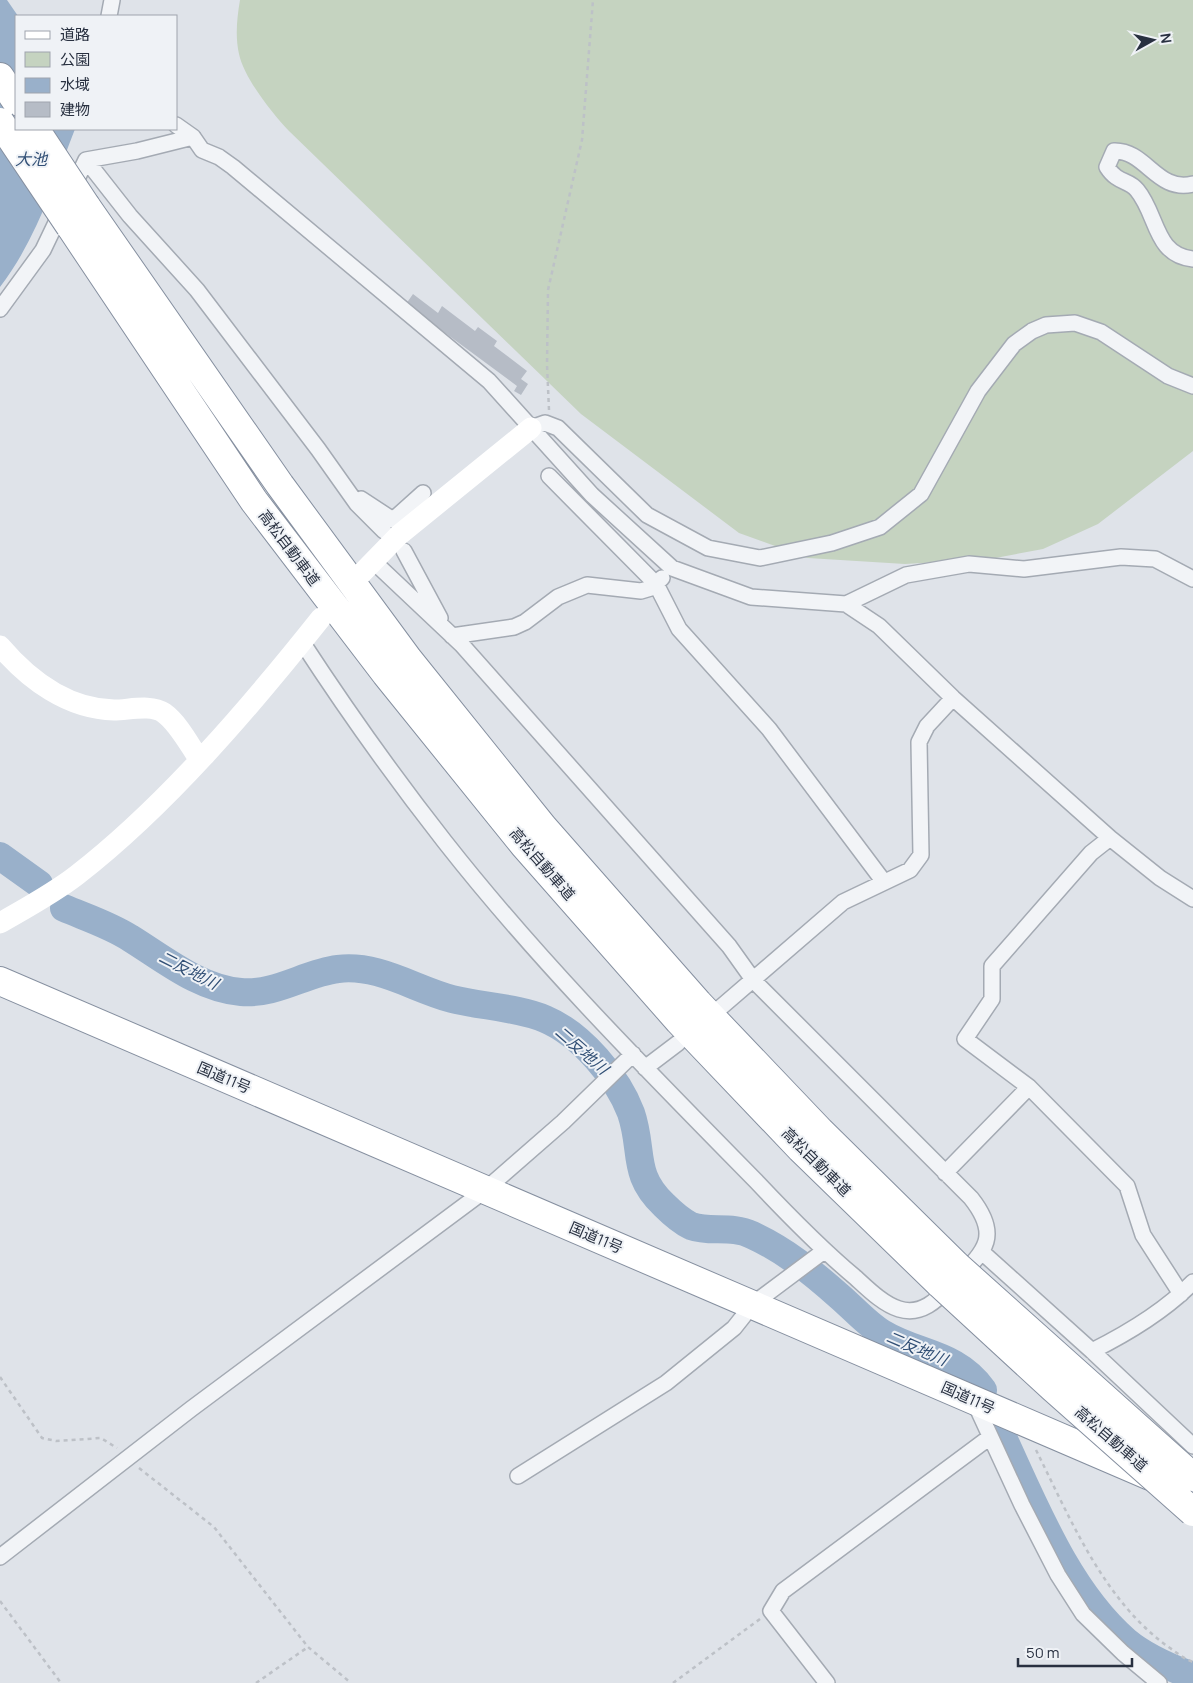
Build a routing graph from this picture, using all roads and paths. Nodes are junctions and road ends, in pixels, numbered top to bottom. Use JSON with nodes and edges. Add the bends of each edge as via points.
{"nodes":[{"id":1,"x":112,"y":0,"type":"edge"},
{"id":2,"x":593,"y":0,"type":"edge"},
{"id":3,"x":109,"y":15,"type":"edge"},
{"id":4,"x":0,"y":77,"type":"edge"},
{"id":5,"x":15,"y":100,"type":"edge"},
{"id":6,"x":0,"y":122,"type":"edge"},
{"id":7,"x":178,"y":126,"type":"edge"},
{"id":8,"x":35,"y":130,"type":"edge"},
{"id":9,"x":193,"y":137,"type":"junction"},
{"id":10,"x":86,"y":160,"type":"junction"},
{"id":11,"x":1193,"y":184,"type":"edge"},
{"id":12,"x":78,"y":216,"type":"junction"},
{"id":13,"x":1193,"y":258,"type":"edge"},
{"id":14,"x":0,"y":309,"type":"edge"},
{"id":15,"x":1193,"y":386,"type":"edge"},
{"id":16,"x":541,"y":426,"type":"junction"},
{"id":17,"x":549,"y":476,"type":"dead end"},
{"id":18,"x":423,"y":493,"type":"dead end"},
{"id":19,"x":350,"y":495,"type":"junction"},
{"id":20,"x":384,"y":531,"type":"dead end"},
{"id":21,"x":404,"y":551,"type":"dead end"},
{"id":22,"x":367,"y":568,"type":"joint"},
{"id":23,"x":672,"y":568,"type":"junction"},
{"id":24,"x":1193,"y":579,"type":"edge"},
{"id":25,"x":656,"y":584,"type":"junction"},
{"id":26,"x":846,"y":604,"type":"junction"},
{"id":27,"x":321,"y":618,"type":"dead end"},
{"id":28,"x":449,"y":633,"type":"junction"},
{"id":29,"x":302,"y":642,"type":"junction"},
{"id":30,"x":0,"y":646,"type":"edge"},
{"id":31,"x":954,"y":698,"type":"junction"},
{"id":32,"x":199,"y":759,"type":"junction"},
{"id":33,"x":1110,"y":838,"type":"junction"},
{"id":34,"x":884,"y":882,"type":"junction"},
{"id":35,"x":1193,"y":899,"type":"edge"},
{"id":36,"x":0,"y":923,"type":"edge"},
{"id":37,"x":0,"y":981,"type":"edge"},
{"id":38,"x":754,"y":981,"type":"junction"},
{"id":39,"x":720,"y":1008,"type":"dead end"},
{"id":40,"x":678,"y":1043,"type":"dead end"},
{"id":41,"x":633,"y":1054,"type":"junction"},
{"id":42,"x":645,"y":1068,"type":"junction"},
{"id":43,"x":1029,"y":1087,"type":"junction"},
{"id":44,"x":945,"y":1173,"type":"junction"},
{"id":45,"x":484,"y":1191,"type":"junction"},
{"id":46,"x":824,"y":1251,"type":"junction"},
{"id":47,"x":982,"y":1253,"type":"junction"},
{"id":48,"x":948,"y":1275,"type":"junction"},
{"id":49,"x":1193,"y":1282,"type":"edge"},
{"id":50,"x":1181,"y":1294,"type":"junction"},
{"id":51,"x":753,"y":1304,"type":"junction"},
{"id":52,"x":1092,"y":1351,"type":"junction"},
{"id":53,"x":0,"y":1377,"type":"edge"},
{"id":54,"x":974,"y":1401,"type":"junction"},
{"id":55,"x":1022,"y":1422,"type":"junction"},
{"id":56,"x":990,"y":1436,"type":"junction"},
{"id":57,"x":1193,"y":1446,"type":"edge"},
{"id":58,"x":128,"y":1458,"type":"junction"},
{"id":59,"x":518,"y":1476,"type":"dead end"},
{"id":60,"x":1193,"y":1477,"type":"edge"},
{"id":61,"x":1193,"y":1495,"type":"edge"},
{"id":62,"x":1193,"y":1512,"type":"edge"},
{"id":63,"x":0,"y":1557,"type":"edge"},
{"id":64,"x":0,"y":1601,"type":"edge"},
{"id":65,"x":771,"y":1611,"type":"junction"},
{"id":66,"x":308,"y":1647,"type":"junction"},
{"id":67,"x":1193,"y":1662,"type":"edge"},
{"id":68,"x":1153,"y":1680,"type":"edge"},
{"id":69,"x":61,"y":1683,"type":"edge"},
{"id":70,"x":256,"y":1683,"type":"edge"},
{"id":71,"x":351,"y":1683,"type":"edge"},
{"id":72,"x":673,"y":1683,"type":"edge"},
{"id":73,"x":826,"y":1683,"type":"edge"}],
"edges":[{"from":1,"to":3,"type":"street"},
{"from":2,"to":16,"type":"path","via":[[582,140],[548,290],[547,365]]},
{"from":4,"to":5,"type":"highway"},
{"from":6,"to":12,"type":"highway","name":"高松自動車道","bridge":true},
{"from":7,"to":9,"type":"street"},
{"from":8,"to":12,"type":"highway","name":"高松自動車道","bridge":true},
{"from":9,"to":10,"type":"street"},
{"from":9,"to":16,"type":"street","via":[[202,150],[233,166],[489,381],[514,407]]},
{"from":10,"to":14,"type":"street","via":[[43,250]]},
{"from":10,"to":19,"type":"street","via":[[130,216],[197,290]]},
{"from":11,"to":13,"type":"street","via":[[1180,188],[1125,151],[1114,151],[1109,159],[1108,167],[1114,177],[1136,188],[1146,202],[1166,246],[1179,257]]},
{"from":12,"to":48,"type":"highway","name":"高松自動車道","via":[[408,659],[543,827],[698,1003],[820,1132]]},
{"from":15,"to":16,"type":"street","via":[[1168,376],[1101,332],[1075,323],[1046,325],[1032,330],[1014,344],[978,391],[921,494],[880,527],[832,544],[760,558],[708,548],[647,515],[558,428]]},
{"from":16,"to":22,"type":"street","via":[[446,495],[399,535]]},
{"from":16,"to":23,"type":"street","via":[[592,495]]},
{"from":17,"to":25,"type":"street"},
{"from":18,"to":19,"type":"street","via":[[392,520],[358,496]]},
{"from":19,"to":20,"type":"street"},
{"from":21,"to":28,"type":"street"},
{"from":22,"to":28,"type":"street"},
{"from":23,"to":25,"type":"street"},
{"from":23,"to":26,"type":"street","via":[[751,597]]},
{"from":24,"to":26,"type":"street","via":[[1155,559],[1120,557],[1024,569],[968,564],[906,575]]},
{"from":25,"to":28,"type":"street","via":[[635,591],[587,585],[558,597],[514,627]]},
{"from":25,"to":34,"type":"street","via":[[679,629],[769,729]]},
{"from":26,"to":31,"type":"street","via":[[879,626]]},
{"from":27,"to":29,"type":"street"},
{"from":28,"to":38,"type":"street","via":[[729,946]]},
{"from":29,"to":32,"type":"street"},
{"from":29,"to":41,"type":"street","via":[[367,740],[446,844],[549,965]]},
{"from":30,"to":32,"type":"street","via":[[38,682],[63,699],[112,710],[149,708],[163,712]]},
{"from":31,"to":33,"type":"street"},
{"from":31,"to":34,"type":"street","via":[[927,726],[919,742],[921,855],[910,870]]},
{"from":32,"to":36,"type":"street","via":[[117,842],[76,876]]},
{"from":33,"to":35,"type":"street","via":[[1160,878]]},
{"from":33,"to":43,"type":"street","via":[[1091,853],[992,966],[992,999],[964,1039]]},
{"from":34,"to":38,"type":"street","via":[[843,902]]},
{"from":37,"to":45,"type":"highway","name":"国道11号"},
{"from":38,"to":39,"type":"street"},
{"from":38,"to":44,"type":"street"},
{"from":40,"to":42,"type":"street"},
{"from":41,"to":42,"type":"street"},
{"from":41,"to":45,"type":"street","via":[[563,1122]]},
{"from":42,"to":46,"type":"street"},
{"from":43,"to":44,"type":"street"},
{"from":43,"to":50,"type":"street","via":[[1127,1186],[1143,1235]]},
{"from":44,"to":47,"type":"street","via":[[971,1198],[982,1215],[987,1240]]},
{"from":45,"to":51,"type":"highway","name":"国道11号"},
{"from":45,"to":58,"type":"street"},
{"from":46,"to":47,"type":"street","via":[[878,1297],[900,1309],[919,1310],[932,1304]]},
{"from":46,"to":51,"type":"street"},
{"from":47,"to":52,"type":"street"},
{"from":48,"to":60,"type":"highway","name":"高松自動車道","bridge":true},
{"from":48,"to":62,"type":"highway","name":"高松自動車道","bridge":true,"via":[[1053,1388]]},
{"from":49,"to":50,"type":"street"},
{"from":50,"to":52,"type":"street","via":[[1123,1336]]},
{"from":51,"to":54,"type":"highway","name":"国道11号"},
{"from":51,"to":59,"type":"street","via":[[734,1328],[666,1383]]},
{"from":52,"to":57,"type":"street"},
{"from":53,"to":58,"type":"path","via":[[42,1438],[56,1441],[101,1438]]},
{"from":54,"to":55,"type":"highway","name":"国道11号"},
{"from":54,"to":56,"type":"street"},
{"from":55,"to":61,"type":"highway","name":"国道11号"},
{"from":55,"to":67,"type":"path","via":[[1080,1538],[1118,1598],[1154,1636]]},
{"from":56,"to":65,"type":"street","via":[[783,1591]]},
{"from":56,"to":68,"type":"street","via":[[1058,1574],[1083,1614]]},
{"from":58,"to":63,"type":"street"},
{"from":58,"to":66,"type":"path","via":[[214,1527]]},
{"from":64,"to":69,"type":"path"},
{"from":65,"to":72,"type":"path"},
{"from":65,"to":73,"type":"street"},
{"from":66,"to":70,"type":"path"},
{"from":66,"to":71,"type":"path"}]}
